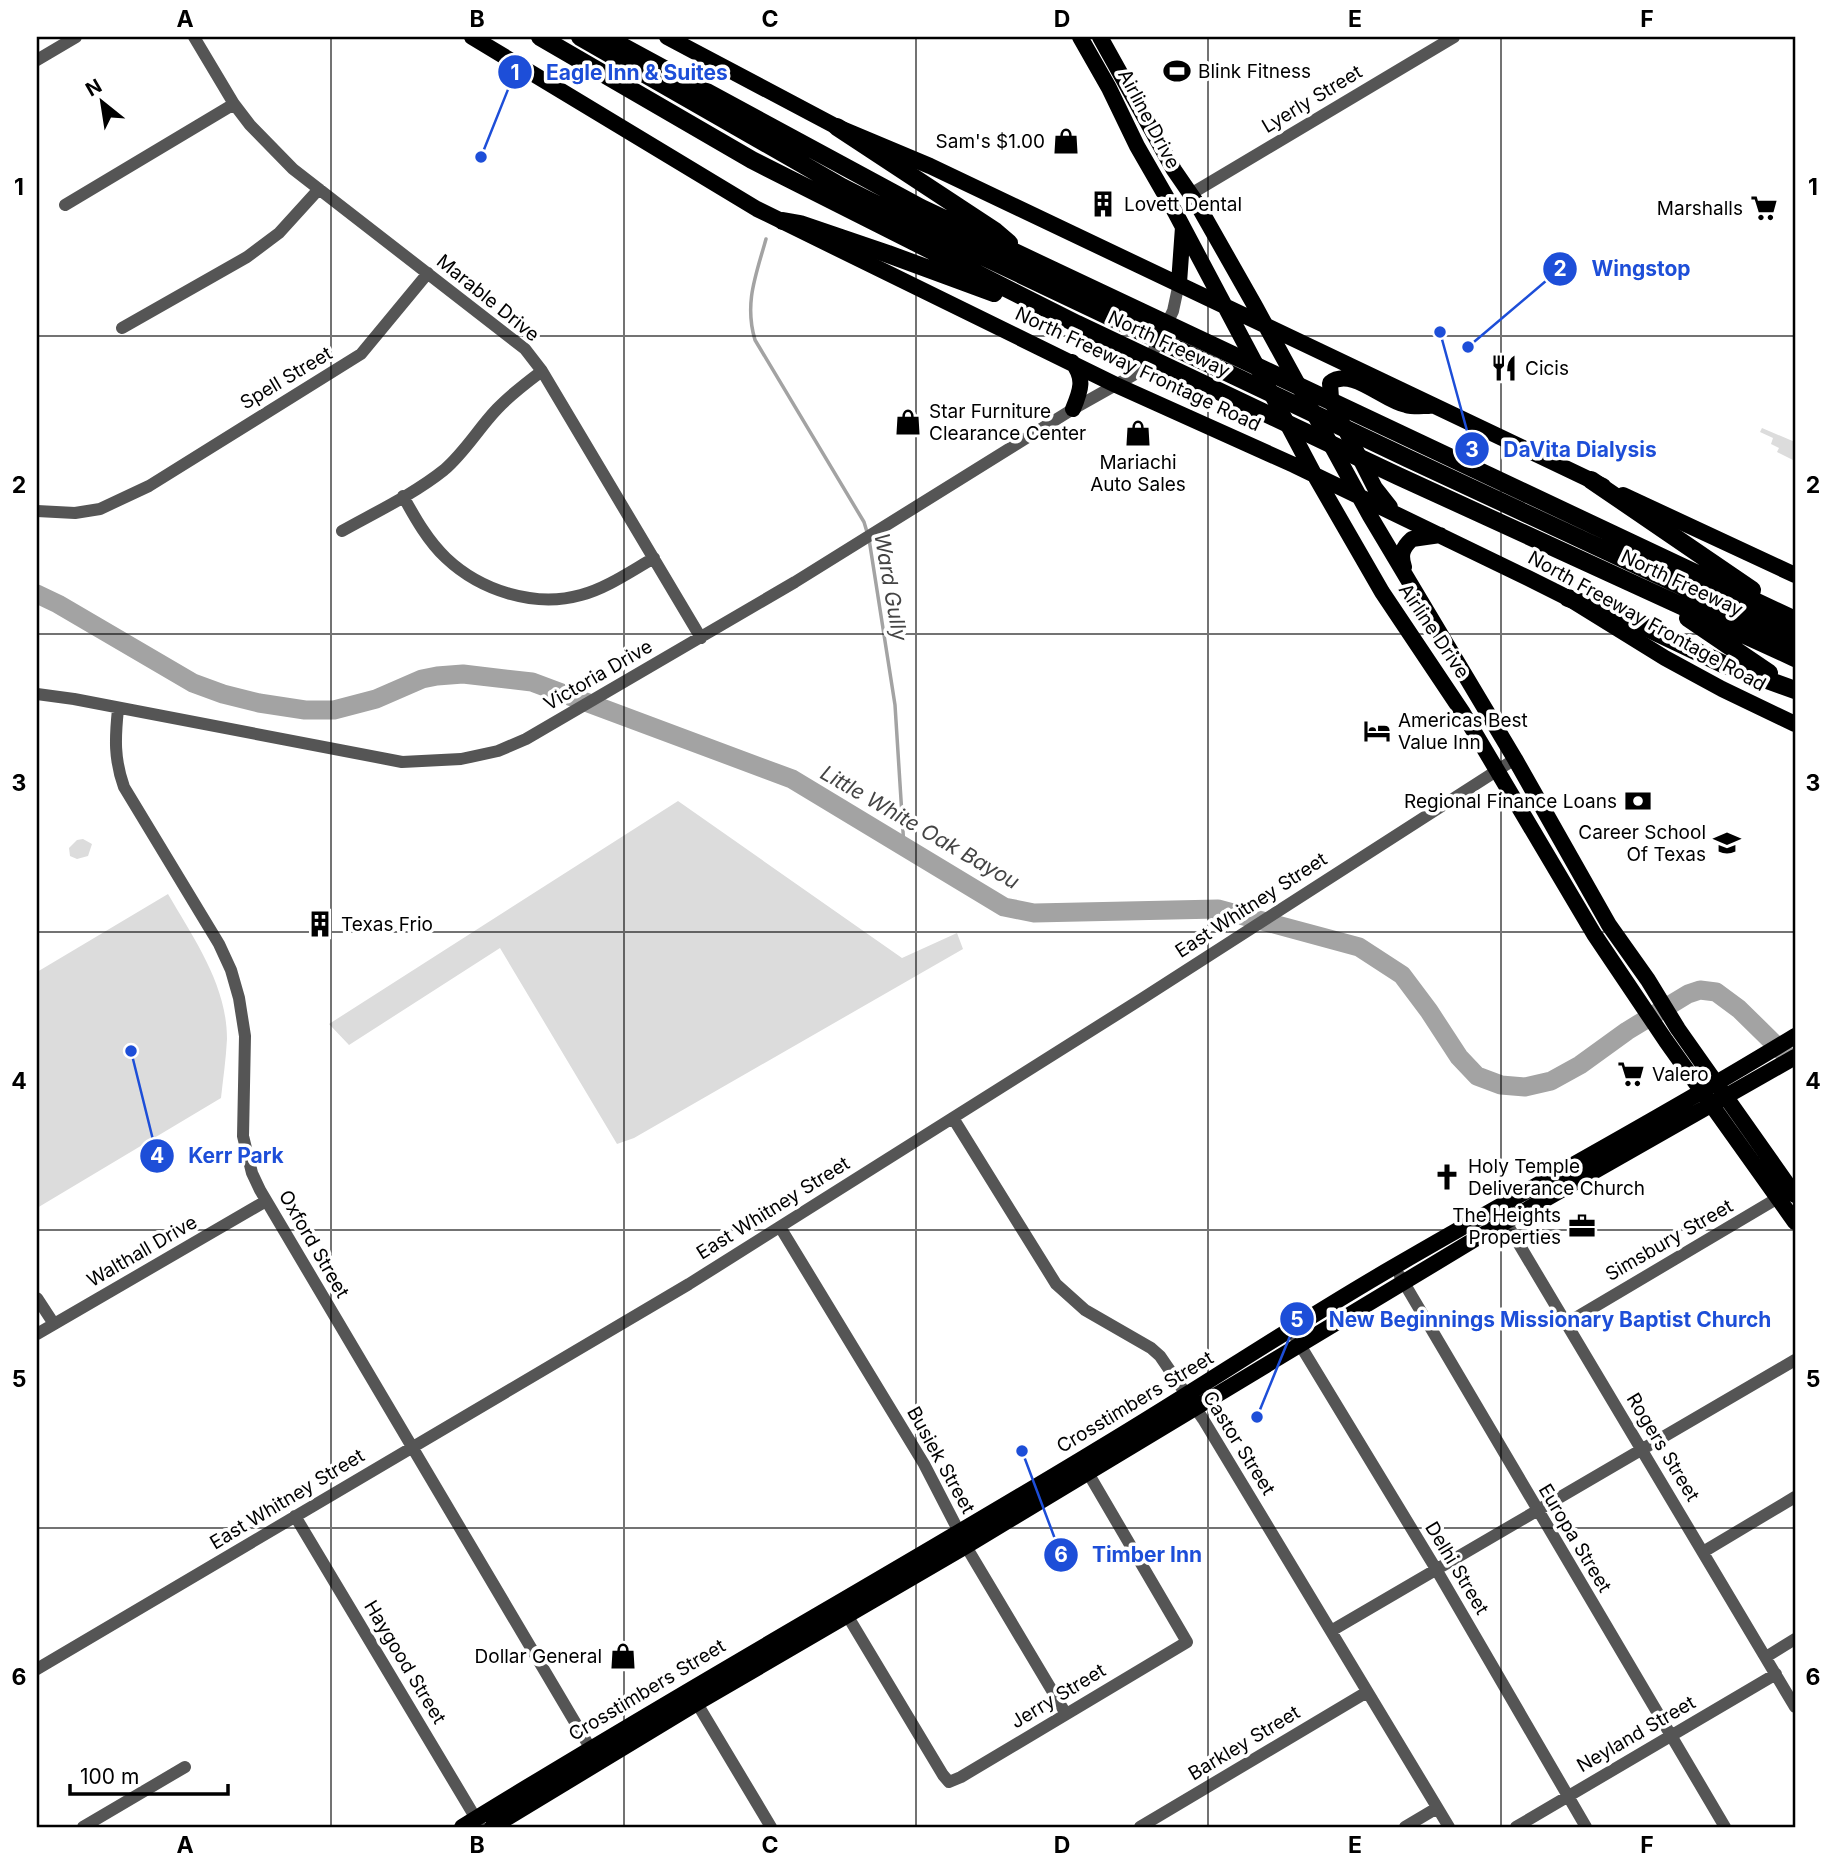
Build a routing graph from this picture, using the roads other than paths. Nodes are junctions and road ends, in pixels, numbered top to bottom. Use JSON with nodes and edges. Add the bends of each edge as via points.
{"nodes":[{"id":1,"x":76,"y":37,"type":"edge"},
{"id":2,"x":194,"y":37,"type":"edge"},
{"id":3,"x":472,"y":37,"type":"edge"},
{"id":4,"x":540,"y":37,"type":"edge"},
{"id":5,"x":580,"y":37,"type":"edge"},
{"id":6,"x":605,"y":37,"type":"edge"},
{"id":7,"x":667,"y":37,"type":"edge"},
{"id":8,"x":1080,"y":37,"type":"edge"},
{"id":9,"x":1100,"y":37,"type":"edge"},
{"id":10,"x":1454,"y":37,"type":"edge"},
{"id":11,"x":37,"y":60,"type":"edge"},
{"id":12,"x":1113,"y":61,"type":"junction"},
{"id":13,"x":1099,"y":70,"type":"junction"},
{"id":14,"x":234,"y":104,"type":"junction"},
{"id":15,"x":837,"y":127,"type":"junction"},
{"id":16,"x":1150,"y":168,"type":"junction"},
{"id":17,"x":319,"y":188,"type":"junction"},
{"id":18,"x":1189,"y":195,"type":"junction"},
{"id":19,"x":65,"y":205,"type":"dead end"},
{"id":20,"x":783,"y":221,"type":"junction"},
{"id":21,"x":1182,"y":227,"type":"junction"},
{"id":22,"x":1181,"y":246,"type":"junction"},
{"id":23,"x":1024,"y":257,"type":"junction"},
{"id":24,"x":1153,"y":271,"type":"junction"},
{"id":25,"x":428,"y":273,"type":"junction"},
{"id":26,"x":1179,"y":284,"type":"junction"},
{"id":27,"x":1223,"y":305,"type":"junction"},
{"id":28,"x":1077,"y":324,"type":"junction"},
{"id":29,"x":1265,"y":326,"type":"junction"},
{"id":30,"x":122,"y":328,"type":"dead end"},
{"id":31,"x":1122,"y":334,"type":"junction"},
{"id":32,"x":1072,"y":362,"type":"junction"},
{"id":33,"x":542,"y":372,"type":"junction"},
{"id":34,"x":1116,"y":384,"type":"junction"},
{"id":35,"x":1435,"y":406,"type":"junction"},
{"id":36,"x":1073,"y":409,"type":"junction"},
{"id":37,"x":1314,"y":474,"type":"junction"},
{"id":38,"x":1591,"y":480,"type":"junction"},
{"id":39,"x":403,"y":496,"type":"junction"},
{"id":40,"x":1359,"y":496,"type":"junction"},
{"id":41,"x":37,"y":511,"type":"edge"},
{"id":42,"x":1395,"y":513,"type":"junction"},
{"id":43,"x":342,"y":531,"type":"dead end"},
{"id":44,"x":1440,"y":535,"type":"junction"},
{"id":45,"x":654,"y":558,"type":"junction"},
{"id":46,"x":1405,"y":573,"type":"junction"},
{"id":47,"x":1795,"y":575,"type":"edge"},
{"id":48,"x":1651,"y":592,"type":"junction"},
{"id":49,"x":1569,"y":598,"type":"junction"},
{"id":50,"x":1795,"y":620,"type":"edge"},
{"id":51,"x":701,"y":638,"type":"junction"},
{"id":52,"x":1795,"y":639,"type":"edge"},
{"id":53,"x":1795,"y":658,"type":"edge"},
{"id":54,"x":1468,"y":678,"type":"junction"},
{"id":55,"x":1448,"y":690,"type":"junction"},
{"id":56,"x":1795,"y":690,"type":"edge"},
{"id":57,"x":37,"y":694,"type":"edge"},
{"id":58,"x":118,"y":709,"type":"junction"},
{"id":59,"x":1795,"y":723,"type":"edge"},
{"id":60,"x":1515,"y":759,"type":"junction"},
{"id":61,"x":1497,"y":771,"type":"junction"},
{"id":62,"x":1609,"y":925,"type":"junction"},
{"id":63,"x":1594,"y":934,"type":"junction"},
{"id":64,"x":1795,"y":1036,"type":"edge"},
{"id":65,"x":1795,"y":1057,"type":"edge"},
{"id":66,"x":1717,"y":1083,"type":"junction"},
{"id":67,"x":1714,"y":1098,"type":"junction"},
{"id":68,"x":953,"y":1118,"type":"junction"},
{"id":69,"x":1578,"y":1161,"type":"junction"},
{"id":70,"x":1587,"y":1175,"type":"junction"},
{"id":71,"x":1788,"y":1194,"type":"edge"},
{"id":72,"x":266,"y":1201,"type":"junction"},
{"id":73,"x":1502,"y":1215,"type":"junction"},
{"id":74,"x":1795,"y":1222,"type":"edge"},
{"id":75,"x":780,"y":1227,"type":"junction"},
{"id":76,"x":1394,"y":1266,"type":"junction"},
{"id":77,"x":1404,"y":1282,"type":"junction"},
{"id":78,"x":37,"y":1298,"type":"edge"},
{"id":79,"x":1567,"y":1323,"type":"junction"},
{"id":80,"x":54,"y":1324,"type":"junction"},
{"id":81,"x":37,"y":1334,"type":"edge"},
{"id":82,"x":1296,"y":1336,"type":"junction"},
{"id":83,"x":1795,"y":1360,"type":"edge"},
{"id":84,"x":1191,"y":1402,"type":"junction"},
{"id":85,"x":411,"y":1448,"type":"junction"},
{"id":86,"x":1641,"y":1449,"type":"junction"},
{"id":87,"x":1084,"y":1467,"type":"junction"},
{"id":88,"x":1795,"y":1497,"type":"edge"},
{"id":89,"x":1536,"y":1510,"type":"junction"},
{"id":90,"x":295,"y":1516,"type":"junction"},
{"id":91,"x":958,"y":1531,"type":"junction"},
{"id":92,"x":966,"y":1546,"type":"junction"},
{"id":93,"x":1703,"y":1552,"type":"junction"},
{"id":94,"x":1436,"y":1569,"type":"junction"},
{"id":95,"x":844,"y":1610,"type":"junction"},
{"id":96,"x":1331,"y":1631,"type":"junction"},
{"id":97,"x":1795,"y":1639,"type":"edge"},
{"id":98,"x":1766,"y":1657,"type":"junction"},
{"id":99,"x":37,"y":1669,"type":"edge"},
{"id":100,"x":1776,"y":1674,"type":"junction"},
{"id":101,"x":1367,"y":1692,"type":"junction"},
{"id":102,"x":692,"y":1696,"type":"junction"},
{"id":103,"x":1795,"y":1707,"type":"edge"},
{"id":104,"x":1066,"y":1714,"type":"junction"},
{"id":105,"x":1671,"y":1736,"type":"junction"},
{"id":106,"x":595,"y":1755,"type":"junction"},
{"id":107,"x":185,"y":1767,"type":"dead end"},
{"id":108,"x":1568,"y":1797,"type":"junction"},
{"id":109,"x":1437,"y":1808,"type":"junction"},
{"id":110,"x":473,"y":1824,"type":"edge"},
{"id":111,"x":83,"y":1827,"type":"edge"},
{"id":112,"x":492,"y":1827,"type":"edge"},
{"id":113,"x":771,"y":1827,"type":"edge"},
{"id":114,"x":1140,"y":1827,"type":"edge"},
{"id":115,"x":1405,"y":1827,"type":"edge"},
{"id":116,"x":1449,"y":1827,"type":"edge"},
{"id":117,"x":1516,"y":1827,"type":"edge"},
{"id":118,"x":1586,"y":1827,"type":"edge"},
{"id":119,"x":1725,"y":1827,"type":"edge"}],
"edges":[{"from":1,"to":11,"type":"street"},
{"from":2,"to":14,"type":"street","name":"Marable Drive"},
{"from":3,"to":20,"type":"main road","name":"North Freeway Frontage Road"},
{"from":4,"to":28,"type":"highway","name":"North Freeway","via":[[752,160]]},
{"from":5,"to":31,"type":"highway","name":"North Freeway","via":[[842,187]]},
{"from":6,"to":23,"type":"highway","name":"North Freeway","via":[[921,208]]},
{"from":7,"to":15,"type":"main road"},
{"from":8,"to":13,"type":"main road","name":"Airline Drive"},
{"from":9,"to":12,"type":"main road","name":"Airline Drive"},
{"from":10,"to":18,"type":"street","name":"Lyerly Street"},
{"from":12,"to":13,"type":"main road"},
{"from":12,"to":18,"type":"main road","name":"Airline Drive"},
{"from":13,"to":16,"type":"main road","name":"Airline Drive"},
{"from":14,"to":17,"type":"street","name":"Marable Drive","via":[[271,148]]},
{"from":14,"to":19,"type":"street"},
{"from":15,"to":23,"type":"highway","via":[[995,231]]},
{"from":15,"to":24,"type":"main road"},
{"from":16,"to":18,"type":"main road","via":[[1168,178],[1178,195]]},
{"from":16,"to":21,"type":"main road","name":"Airline Drive"},
{"from":17,"to":25,"type":"street","name":"Marable Drive"},
{"from":17,"to":30,"type":"street","via":[[279,233],[247,257]]},
{"from":18,"to":29,"type":"main road","name":"Airline Drive"},
{"from":20,"to":28,"type":"highway","via":[[888,254]]},
{"from":20,"to":32,"type":"main road","name":"North Freeway Frontage Road"},
{"from":21,"to":22,"type":"main road"},
{"from":21,"to":27,"type":"main road","name":"Airline Drive"},
{"from":22,"to":24,"type":"main road","via":[[1173,262]]},
{"from":22,"to":26,"type":"main road"},
{"from":23,"to":50,"type":"highway","name":"North Freeway"},
{"from":24,"to":26,"type":"main road"},
{"from":25,"to":33,"type":"street","name":"Marable Drive","via":[[525,349]]},
{"from":25,"to":41,"type":"street","name":"Spell Street","via":[[361,354],[137,493],[100,509]]},
{"from":26,"to":27,"type":"main road"},
{"from":26,"to":34,"type":"street","name":"Victoria Drive","via":[[1173,312],[1148,362]]},
{"from":27,"to":29,"type":"main road"},
{"from":27,"to":37,"type":"main road","name":"Airline Drive"},
{"from":28,"to":31,"type":"highway","name":"North Freeway"},
{"from":29,"to":35,"type":"main road"},
{"from":29,"to":40,"type":"main road","name":"Airline Drive"},
{"from":31,"to":48,"type":"highway","name":"North Freeway","via":[[1398,476]]},
{"from":31,"to":52,"type":"highway","name":"North Freeway","via":[[1407,458]]},
{"from":32,"to":34,"type":"main road","name":"North Freeway Frontage Road"},
{"from":32,"to":36,"type":"main road","via":[[1080,372]]},
{"from":33,"to":39,"type":"street","via":[[496,410],[443,470]]},
{"from":33,"to":45,"type":"street","name":"Marable Drive"},
{"from":34,"to":36,"type":"street","name":"Victoria Drive"},
{"from":34,"to":37,"type":"main road","name":"North Freeway Frontage Road"},
{"from":35,"to":38,"type":"main road"},
{"from":35,"to":42,"type":"main road","via":[[1406,405],[1350,378],[1330,383],[1336,411],[1375,488]]},
{"from":36,"to":51,"type":"street","name":"Victoria Drive"},
{"from":37,"to":40,"type":"main road","name":"North Freeway Frontage Road"},
{"from":37,"to":55,"type":"main road","name":"Airline Drive","via":[[1382,592]]},
{"from":38,"to":47,"type":"main road"},
{"from":38,"to":50,"type":"highway"},
{"from":39,"to":43,"type":"street"},
{"from":39,"to":45,"type":"street","via":[[445,557],[464,574],[514,596],[559,599],[581,595]]},
{"from":40,"to":42,"type":"main road","name":"North Freeway Frontage Road"},
{"from":40,"to":46,"type":"main road","name":"Airline Drive"},
{"from":42,"to":44,"type":"main road","name":"North Freeway Frontage Road"},
{"from":44,"to":46,"type":"main road","via":[[1407,543],[1401,556]]},
{"from":44,"to":49,"type":"main road","name":"North Freeway Frontage Road"},
{"from":45,"to":51,"type":"street","name":"Marable Drive"},
{"from":46,"to":54,"type":"main road","name":"Airline Drive"},
{"from":48,"to":53,"type":"highway","name":"North Freeway"},
{"from":48,"to":56,"type":"highway"},
{"from":49,"to":56,"type":"highway"},
{"from":49,"to":59,"type":"main road","name":"North Freeway Frontage Road","via":[[1665,658]]},
{"from":51,"to":58,"type":"street","name":"Victoria Drive","via":[[526,739],[461,759],[402,762]]},
{"from":54,"to":55,"type":"main road"},
{"from":54,"to":60,"type":"main road","name":"Airline Drive"},
{"from":55,"to":61,"type":"main road","name":"Airline Drive"},
{"from":57,"to":58,"type":"street","name":"Victoria Drive"},
{"from":58,"to":72,"type":"street","name":"Oxford Street","via":[[116,756],[124,787],[219,944],[239,998],[246,1036],[243,1136],[252,1173]]},
{"from":60,"to":61,"type":"street","name":"East Whitney Street"},
{"from":60,"to":62,"type":"main road","name":"Airline Drive"},
{"from":61,"to":63,"type":"main road","name":"Airline Drive"},
{"from":61,"to":68,"type":"street","name":"East Whitney Street"},
{"from":62,"to":63,"type":"main road"},
{"from":62,"to":66,"type":"main road","name":"Airline Drive"},
{"from":63,"to":67,"type":"main road","name":"Airline Drive","via":[[1665,1041]]},
{"from":64,"to":66,"type":"main road","name":"Crosstimbers Street"},
{"from":65,"to":67,"type":"main road","name":"Crosstimbers Street"},
{"from":66,"to":67,"type":"main road","name":"Crosstimbers Street"},
{"from":67,"to":69,"type":"main road","name":"Crosstimbers Street"},
{"from":67,"to":70,"type":"main road","name":"Crosstimbers Street"},
{"from":67,"to":71,"type":"main road","name":"Airline Drive"},
{"from":68,"to":75,"type":"street","name":"East Whitney Street"},
{"from":68,"to":84,"type":"street","name":"Castor Street","via":[[1056,1284],[1085,1310],[1160,1356]]},
{"from":69,"to":70,"type":"main road"},
{"from":69,"to":73,"type":"main road","name":"Crosstimbers Street"},
{"from":70,"to":73,"type":"main road","name":"Crosstimbers Street"},
{"from":71,"to":74,"type":"main road","name":"Airline Drive"},
{"from":71,"to":79,"type":"street","name":"Simsbury Street"},
{"from":72,"to":80,"type":"street","name":"Walthall Drive"},
{"from":72,"to":85,"type":"street","name":"Oxford Street"},
{"from":73,"to":76,"type":"main road","name":"Crosstimbers Street"},
{"from":73,"to":77,"type":"main road","name":"Crosstimbers Street"},
{"from":73,"to":79,"type":"street","name":"Rogers Street"},
{"from":75,"to":85,"type":"street","name":"East Whitney Street"},
{"from":75,"to":91,"type":"street","name":"Busiek Street","via":[[924,1464]]},
{"from":76,"to":77,"type":"street","name":"Europa Street"},
{"from":76,"to":82,"type":"main road","name":"Crosstimbers Street"},
{"from":77,"to":82,"type":"main road","name":"Crosstimbers Street"},
{"from":77,"to":89,"type":"street","name":"Europa Street"},
{"from":78,"to":80,"type":"street"},
{"from":79,"to":86,"type":"street","name":"Rogers Street"},
{"from":80,"to":81,"type":"street","name":"Walthall Drive"},
{"from":82,"to":84,"type":"main road","name":"Crosstimbers Street"},
{"from":82,"to":94,"type":"street","name":"Delhi Street"},
{"from":83,"to":86,"type":"street"},
{"from":84,"to":87,"type":"main road","name":"Crosstimbers Street"},
{"from":84,"to":96,"type":"street","name":"Castor Street"},
{"from":85,"to":90,"type":"street","name":"East Whitney Street"},
{"from":85,"to":106,"type":"street","name":"Oxford Street"},
{"from":86,"to":89,"type":"street"},
{"from":86,"to":93,"type":"street","name":"Rogers Street"},
{"from":87,"to":91,"type":"main road","name":"Crosstimbers Street"},
{"from":87,"to":92,"type":"main road","name":"Crosstimbers Street"},
{"from":87,"to":104,"type":"street","name":"Jerry Street","via":[[1187,1642]]},
{"from":88,"to":93,"type":"street"},
{"from":89,"to":94,"type":"street"},
{"from":89,"to":105,"type":"street","name":"Europa Street"},
{"from":90,"to":99,"type":"street","name":"East Whitney Street"},
{"from":90,"to":110,"type":"street","name":"Haygood Street"},
{"from":91,"to":92,"type":"street","name":"Busiek Street"},
{"from":91,"to":95,"type":"main road","name":"Crosstimbers Street"},
{"from":92,"to":95,"type":"main road","name":"Crosstimbers Street"},
{"from":92,"to":104,"type":"street","name":"Busiek Street"},
{"from":93,"to":98,"type":"street","name":"Rogers Street"},
{"from":94,"to":96,"type":"street"},
{"from":94,"to":108,"type":"street","name":"Delhi Street"},
{"from":95,"to":102,"type":"main road","name":"Crosstimbers Street"},
{"from":95,"to":104,"type":"street","name":"Jerry Street","via":[[949,1782]]},
{"from":96,"to":101,"type":"street","name":"Castor Street"},
{"from":97,"to":98,"type":"street"},
{"from":98,"to":100,"type":"street","name":"Rogers Street"},
{"from":100,"to":103,"type":"street","name":"Rogers Street"},
{"from":100,"to":105,"type":"street","name":"Neyland Street"},
{"from":101,"to":109,"type":"street","name":"Castor Street"},
{"from":101,"to":114,"type":"street","name":"Barkley Street"},
{"from":102,"to":106,"type":"main road","name":"Crosstimbers Street"},
{"from":102,"to":113,"type":"street"},
{"from":105,"to":108,"type":"street","name":"Neyland Street"},
{"from":105,"to":119,"type":"street","name":"Europa Street"},
{"from":106,"to":110,"type":"main road","name":"Crosstimbers Street"},
{"from":106,"to":112,"type":"main road","name":"Crosstimbers Street"},
{"from":107,"to":111,"type":"street"},
{"from":108,"to":117,"type":"street","name":"Neyland Street"},
{"from":108,"to":118,"type":"street","name":"Delhi Street"},
{"from":109,"to":115,"type":"street"},
{"from":109,"to":116,"type":"street","name":"Castor Street"}]}
